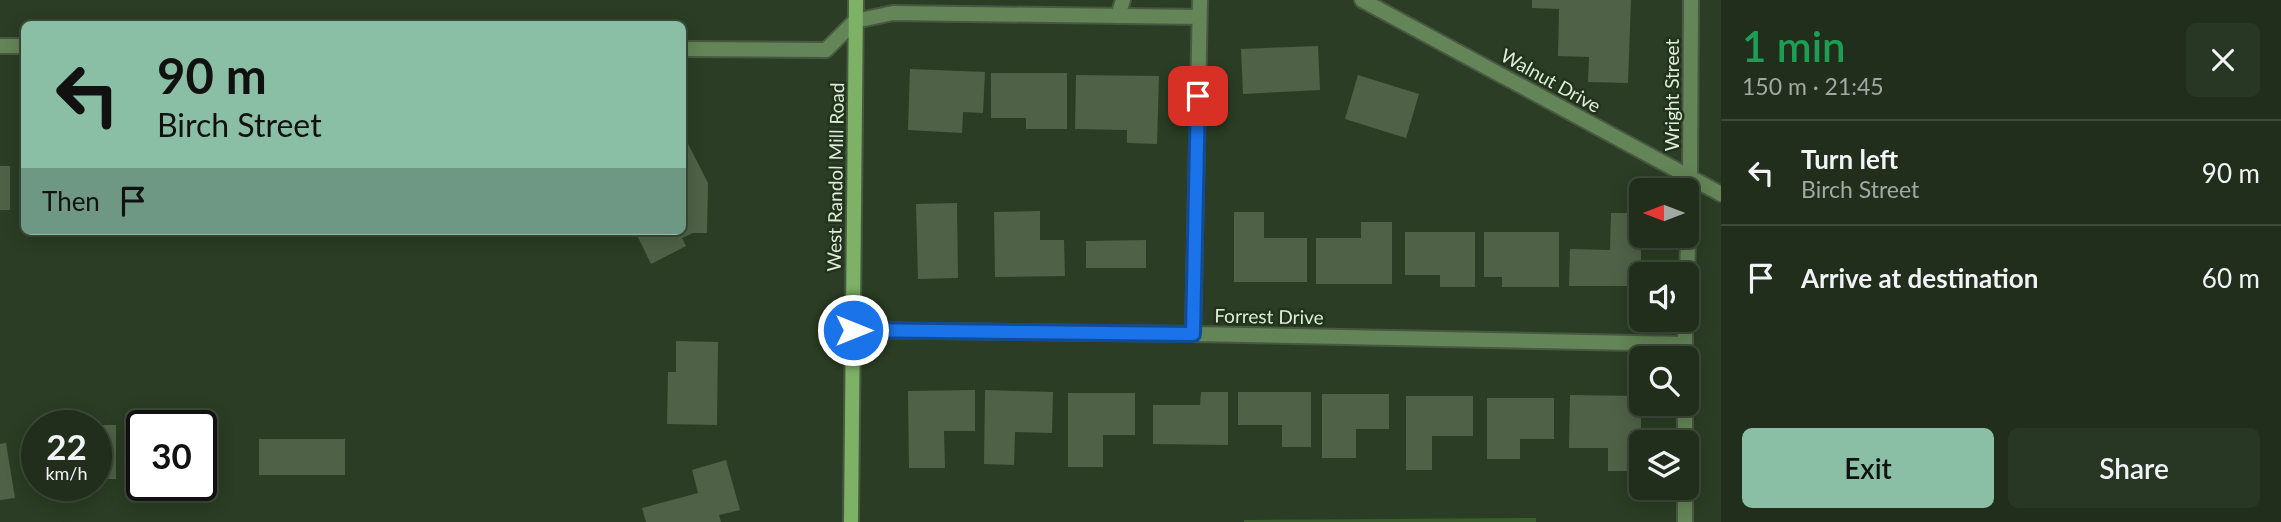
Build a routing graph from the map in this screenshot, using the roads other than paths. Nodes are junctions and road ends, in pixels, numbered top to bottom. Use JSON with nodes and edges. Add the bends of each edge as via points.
{"nodes":[{"id":1,"x":856,"y":0,"type":"edge"},
{"id":2,"x":1123,"y":0,"type":"edge"},
{"id":3,"x":1200,"y":0,"type":"edge"},
{"id":4,"x":1362,"y":0,"type":"edge"},
{"id":5,"x":1690,"y":0,"type":"edge"},
{"id":6,"x":1118,"y":16,"type":"junction"},
{"id":7,"x":1199,"y":17,"type":"junction"},
{"id":8,"x":855,"y":22,"type":"junction"},
{"id":9,"x":0,"y":46,"type":"edge"},
{"id":10,"x":21,"y":46,"type":"edge"},
{"id":11,"x":686,"y":49,"type":"edge"},
{"id":12,"x":1690,"y":178,"type":"joint"},
{"id":13,"x":1699,"y":183,"type":"edge"},
{"id":14,"x":1721,"y":194,"type":"edge"},
{"id":15,"x":853,"y":330,"type":"junction"},
{"id":16,"x":1193,"y":334,"type":"junction"},
{"id":17,"x":1629,"y":349,"type":"edge"},
{"id":18,"x":1685,"y":500,"type":"edge"},
{"id":19,"x":851,"y":522,"type":"edge"},
{"id":20,"x":1685,"y":522,"type":"edge"}],
"edges":[{"from":1,"to":8,"type":"main road","name":"West Randol Mill Road"},
{"from":2,"to":6,"type":"street"},
{"from":3,"to":7,"type":"street"},
{"from":4,"to":12,"type":"street","name":"Walnut Drive"},
{"from":5,"to":12,"type":"street","name":"Wright Street"},
{"from":6,"to":7,"type":"street"},
{"from":6,"to":8,"type":"street","via":[[893,13]]},
{"from":7,"to":16,"type":"street"},
{"from":8,"to":11,"type":"street","via":[[826,50]]},
{"from":8,"to":15,"type":"main road","name":"West Randol Mill Road"},
{"from":9,"to":10,"type":"street"},
{"from":13,"to":14,"type":"street","name":"Walnut Drive"},
{"from":15,"to":16,"type":"street","name":"Forrest Drive"},
{"from":15,"to":19,"type":"main road","name":"West Randol Mill Road"},
{"from":16,"to":17,"type":"street","name":"Forrest Drive"},
{"from":18,"to":20,"type":"street"}]}
